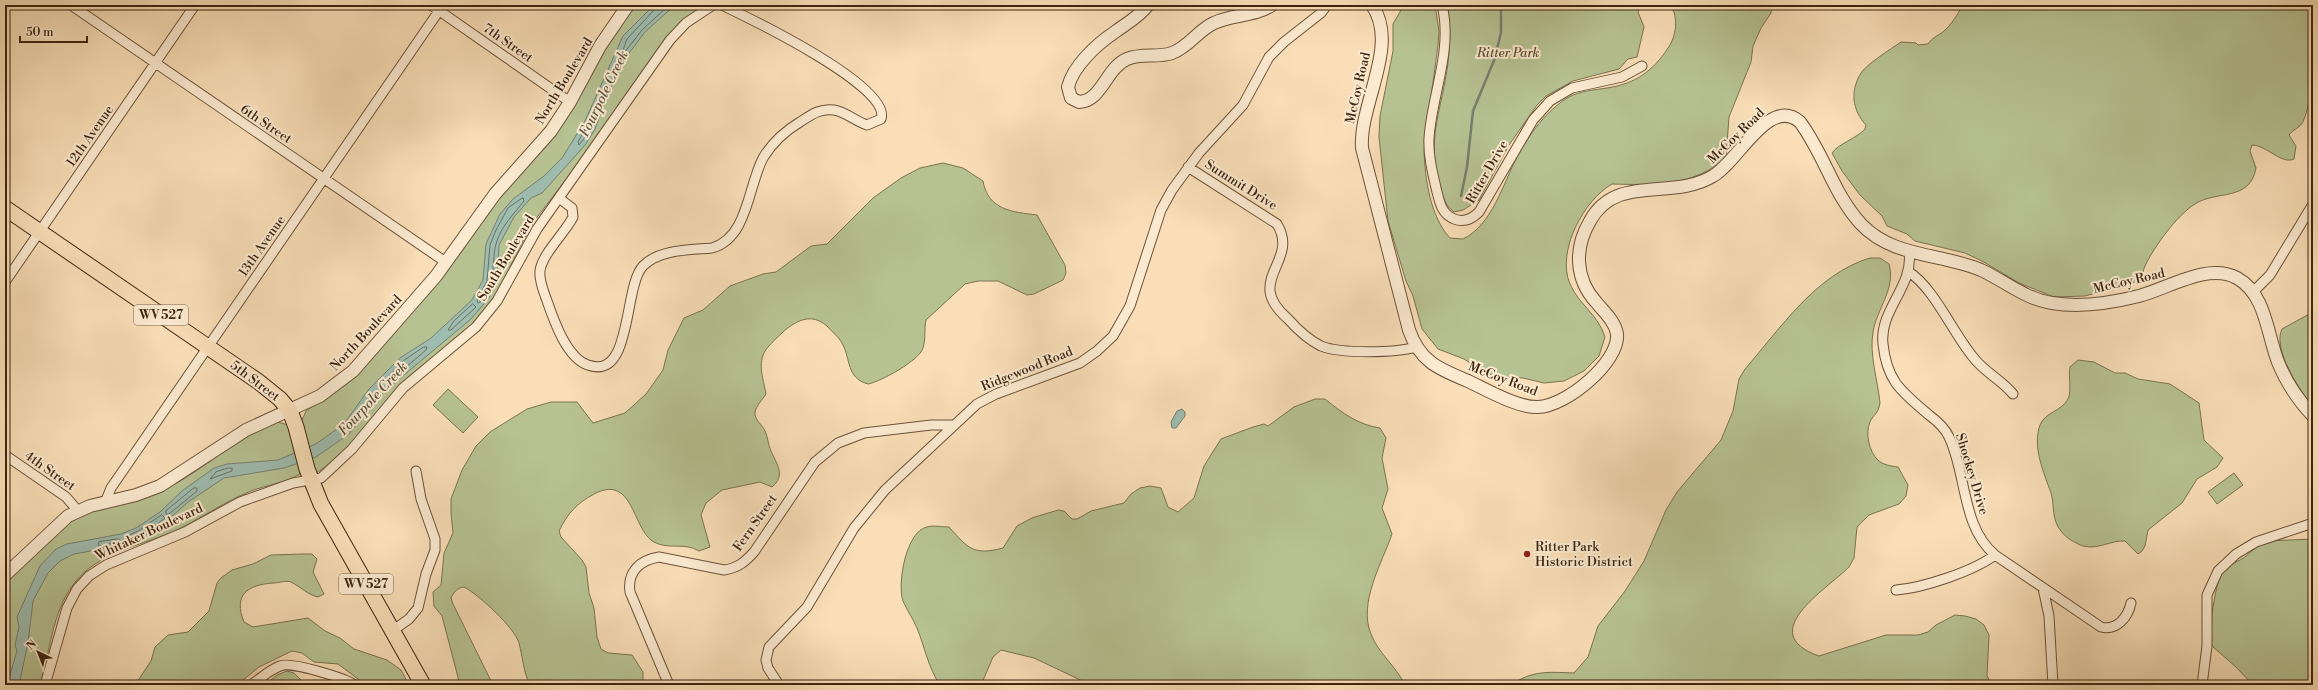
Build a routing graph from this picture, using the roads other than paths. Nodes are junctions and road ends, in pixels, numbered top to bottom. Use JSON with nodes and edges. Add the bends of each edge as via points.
{"nodes":[{"id":1,"x":71,"y":5,"type":"edge"},
{"id":2,"x":195,"y":5,"type":"edge"},
{"id":3,"x":431,"y":5,"type":"edge"},
{"id":4,"x":628,"y":5,"type":"edge"},
{"id":5,"x":713,"y":5,"type":"edge"},
{"id":6,"x":722,"y":5,"type":"edge"},
{"id":7,"x":1148,"y":5,"type":"edge"},
{"id":8,"x":1272,"y":5,"type":"edge"},
{"id":9,"x":1327,"y":5,"type":"edge"},
{"id":10,"x":1372,"y":5,"type":"edge"},
{"id":11,"x":1442,"y":5,"type":"edge"},
{"id":12,"x":441,"y":8,"type":"edge"},
{"id":13,"x":156,"y":63,"type":"junction"},
{"id":14,"x":1642,"y":66,"type":"dead end"},
{"id":15,"x":570,"y":102,"type":"junction"},
{"id":16,"x":1188,"y":167,"type":"junction"},
{"id":17,"x":324,"y":179,"type":"junction"},
{"id":18,"x":559,"y":198,"type":"junction"},
{"id":19,"x":2313,"y":204,"type":"edge"},
{"id":20,"x":5,"y":208,"type":"edge"},
{"id":21,"x":40,"y":232,"type":"junction"},
{"id":22,"x":1909,"y":252,"type":"junction"},
{"id":23,"x":447,"y":263,"type":"junction"},
{"id":24,"x":1909,"y":272,"type":"junction"},
{"id":25,"x":5,"y":282,"type":"edge"},
{"id":26,"x":2253,"y":292,"type":"junction"},
{"id":27,"x":208,"y":347,"type":"junction"},
{"id":28,"x":1416,"y":347,"type":"junction"},
{"id":29,"x":2013,"y":394,"type":"dead end"},
{"id":30,"x":290,"y":411,"type":"junction"},
{"id":31,"x":2313,"y":416,"type":"edge"},
{"id":32,"x":953,"y":424,"type":"junction"},
{"id":33,"x":5,"y":455,"type":"edge"},
{"id":34,"x":416,"y":471,"type":"dead end"},
{"id":35,"x":309,"y":475,"type":"junction"},
{"id":36,"x":105,"y":503,"type":"junction"},
{"id":37,"x":78,"y":510,"type":"junction"},
{"id":38,"x":2313,"y":523,"type":"edge"},
{"id":39,"x":1995,"y":555,"type":"junction"},
{"id":40,"x":5,"y":575,"type":"edge"},
{"id":41,"x":2043,"y":588,"type":"junction"},
{"id":42,"x":1896,"y":590,"type":"dead end"},
{"id":43,"x":2131,"y":603,"type":"dead end"},
{"id":44,"x":392,"y":631,"type":"junction"},
{"id":45,"x":45,"y":685,"type":"edge"},
{"id":46,"x":251,"y":685,"type":"edge"},
{"id":47,"x":355,"y":685,"type":"edge"},
{"id":48,"x":422,"y":685,"type":"edge"},
{"id":49,"x":669,"y":685,"type":"edge"},
{"id":50,"x":779,"y":685,"type":"edge"},
{"id":51,"x":2053,"y":685,"type":"edge"},
{"id":52,"x":2202,"y":685,"type":"edge"}],
"edges":[{"from":1,"to":13,"type":"street","name":"6th Street"},
{"from":2,"to":13,"type":"street","name":"12th Avenue"},
{"from":3,"to":12,"type":"street","name":"7th Street"},
{"from":4,"to":15,"type":"street","name":"North Boulevard","via":[[600,46]]},
{"from":5,"to":18,"type":"street","name":"South Boulevard","via":[[686,23],[670,40]]},
{"from":6,"to":18,"type":"street","via":[[849,75],[879,104],[881,119],[867,125],[840,111],[826,110],[811,115],[777,140],[758,168],[740,221],[730,238],[712,248],[665,254],[643,266],[634,283],[619,351],[612,361],[597,367],[583,364],[570,349],[558,329],[540,278],[542,263],[573,218],[572,208]]},
{"from":7,"to":8,"type":"street","via":[[1136,18],[1102,42],[1074,74],[1069,82],[1068,91],[1075,101],[1084,102],[1093,98],[1111,71],[1128,58],[1173,53],[1186,46],[1214,23],[1254,14]]},
{"from":9,"to":16,"type":"street","name":"Ridgewood Road","via":[[1321,13],[1276,49],[1263,66],[1240,110]]},
{"from":10,"to":28,"type":"street","name":"McCoy Road","via":[[1380,21],[1381,44],[1376,75],[1362,125],[1362,148],[1370,187]]},
{"from":11,"to":14,"type":"street","name":"Ritter Drive","via":[[1445,47],[1429,147],[1440,205],[1447,214],[1458,220],[1466,221],[1479,212],[1533,120],[1550,101],[1572,88],[1622,78]]},
{"from":12,"to":15,"type":"street","name":"7th Street"},
{"from":12,"to":17,"type":"street","name":"13th Avenue"},
{"from":13,"to":17,"type":"street","name":"6th Street"},
{"from":13,"to":21,"type":"street","name":"12th Avenue"},
{"from":15,"to":23,"type":"street","name":"North Boulevard","via":[[541,144],[495,194]]},
{"from":16,"to":28,"type":"street","name":"Summit Drive","via":[[1277,224],[1282,234],[1282,246],[1281,257],[1270,284],[1272,298],[1280,311],[1305,335],[1329,348],[1388,352]]},
{"from":16,"to":32,"type":"street","name":"Ridgewood Road","via":[[1161,210],[1130,306],[1113,336],[1080,363],[986,398]]},
{"from":17,"to":23,"type":"street","name":"6th Street"},
{"from":17,"to":27,"type":"street","name":"13th Avenue"},
{"from":18,"to":35,"type":"street","name":"South Boulevard","via":[[526,246],[503,291],[486,315],[465,337],[403,388],[340,462],[321,478]]},
{"from":19,"to":26,"type":"street","via":[[2270,275]]},
{"from":20,"to":21,"type":"main road","name":"5th Street","number":"WV 527"},
{"from":21,"to":25,"type":"street","name":"12th Avenue"},
{"from":21,"to":27,"type":"main road","name":"5th Street","number":"WV 527"},
{"from":22,"to":24,"type":"street","name":"Shockey Drive"},
{"from":22,"to":26,"type":"street","name":"McCoy Road","via":[[1965,264],[2033,298],[2062,305],[2118,301],[2208,273],[2228,274],[2246,284]]},
{"from":22,"to":28,"type":"street","name":"McCoy Road","via":[[1884,242],[1862,225],[1844,202],[1805,128],[1795,118],[1782,114],[1768,121],[1723,169],[1704,181],[1681,188],[1618,194],[1603,203],[1596,211],[1581,242],[1578,265],[1589,296],[1614,323],[1618,341],[1616,350],[1600,371],[1575,390],[1548,406],[1528,406],[1438,367],[1422,356]]},
{"from":23,"to":30,"type":"street","name":"North Boulevard","via":[[353,370],[320,396]]},
{"from":24,"to":29,"type":"street","via":[[1923,284],[1980,367]]},
{"from":24,"to":39,"type":"street","name":"Shockey Drive","via":[[1884,329],[1883,343],[1888,367],[1899,389],[1935,419],[1949,437],[1974,525],[1984,544]]},
{"from":26,"to":31,"type":"street","name":"McCoy Road","via":[[2262,309],[2284,377]]},
{"from":27,"to":30,"type":"main road","name":"5th Street","number":"WV 527","via":[[270,390]]},
{"from":27,"to":36,"type":"street","name":"13th Avenue","via":[[111,488]]},
{"from":30,"to":35,"type":"main road","name":"5th Street","number":"WV 527"},
{"from":30,"to":36,"type":"street","name":"North Boulevard","via":[[246,430],[160,486]]},
{"from":32,"to":49,"type":"street","name":"Fern Street","via":[[864,433],[838,443],[814,462],[754,552],[734,569],[724,570],[659,557],[650,559],[635,569],[631,576],[630,592]]},
{"from":32,"to":50,"type":"street","name":"Ridgewood Road","via":[[863,515],[807,607],[769,647],[766,660],[768,668]]},
{"from":33,"to":37,"type":"street","name":"4th Street","via":[[66,497]]},
{"from":34,"to":44,"type":"street","via":[[435,550],[418,608]]},
{"from":35,"to":44,"type":"main road","name":"5th Street","number":"WV 527","via":[[321,504]]},
{"from":35,"to":45,"type":"street","name":"Whitaker Boulevard","via":[[240,502],[185,532],[96,570],[77,589],[67,608]]},
{"from":36,"to":37,"type":"street","name":"North Boulevard"},
{"from":37,"to":40,"type":"street","name":"North Boulevard","via":[[60,522]]},
{"from":38,"to":52,"type":"street","via":[[2256,542],[2236,554],[2218,571],[2207,595],[2207,646]]},
{"from":39,"to":41,"type":"street","name":"Shockey Drive"},
{"from":39,"to":42,"type":"street","via":[[1982,564],[1925,585]]},
{"from":41,"to":43,"type":"street","name":"Shockey Drive","via":[[2106,628],[2113,627],[2125,618]]},
{"from":41,"to":51,"type":"street","via":[[2049,616]]},
{"from":44,"to":48,"type":"main road","name":"5th Street","number":"WV 527"},
{"from":46,"to":47,"type":"street","via":[[284,664],[336,677]]}]}
